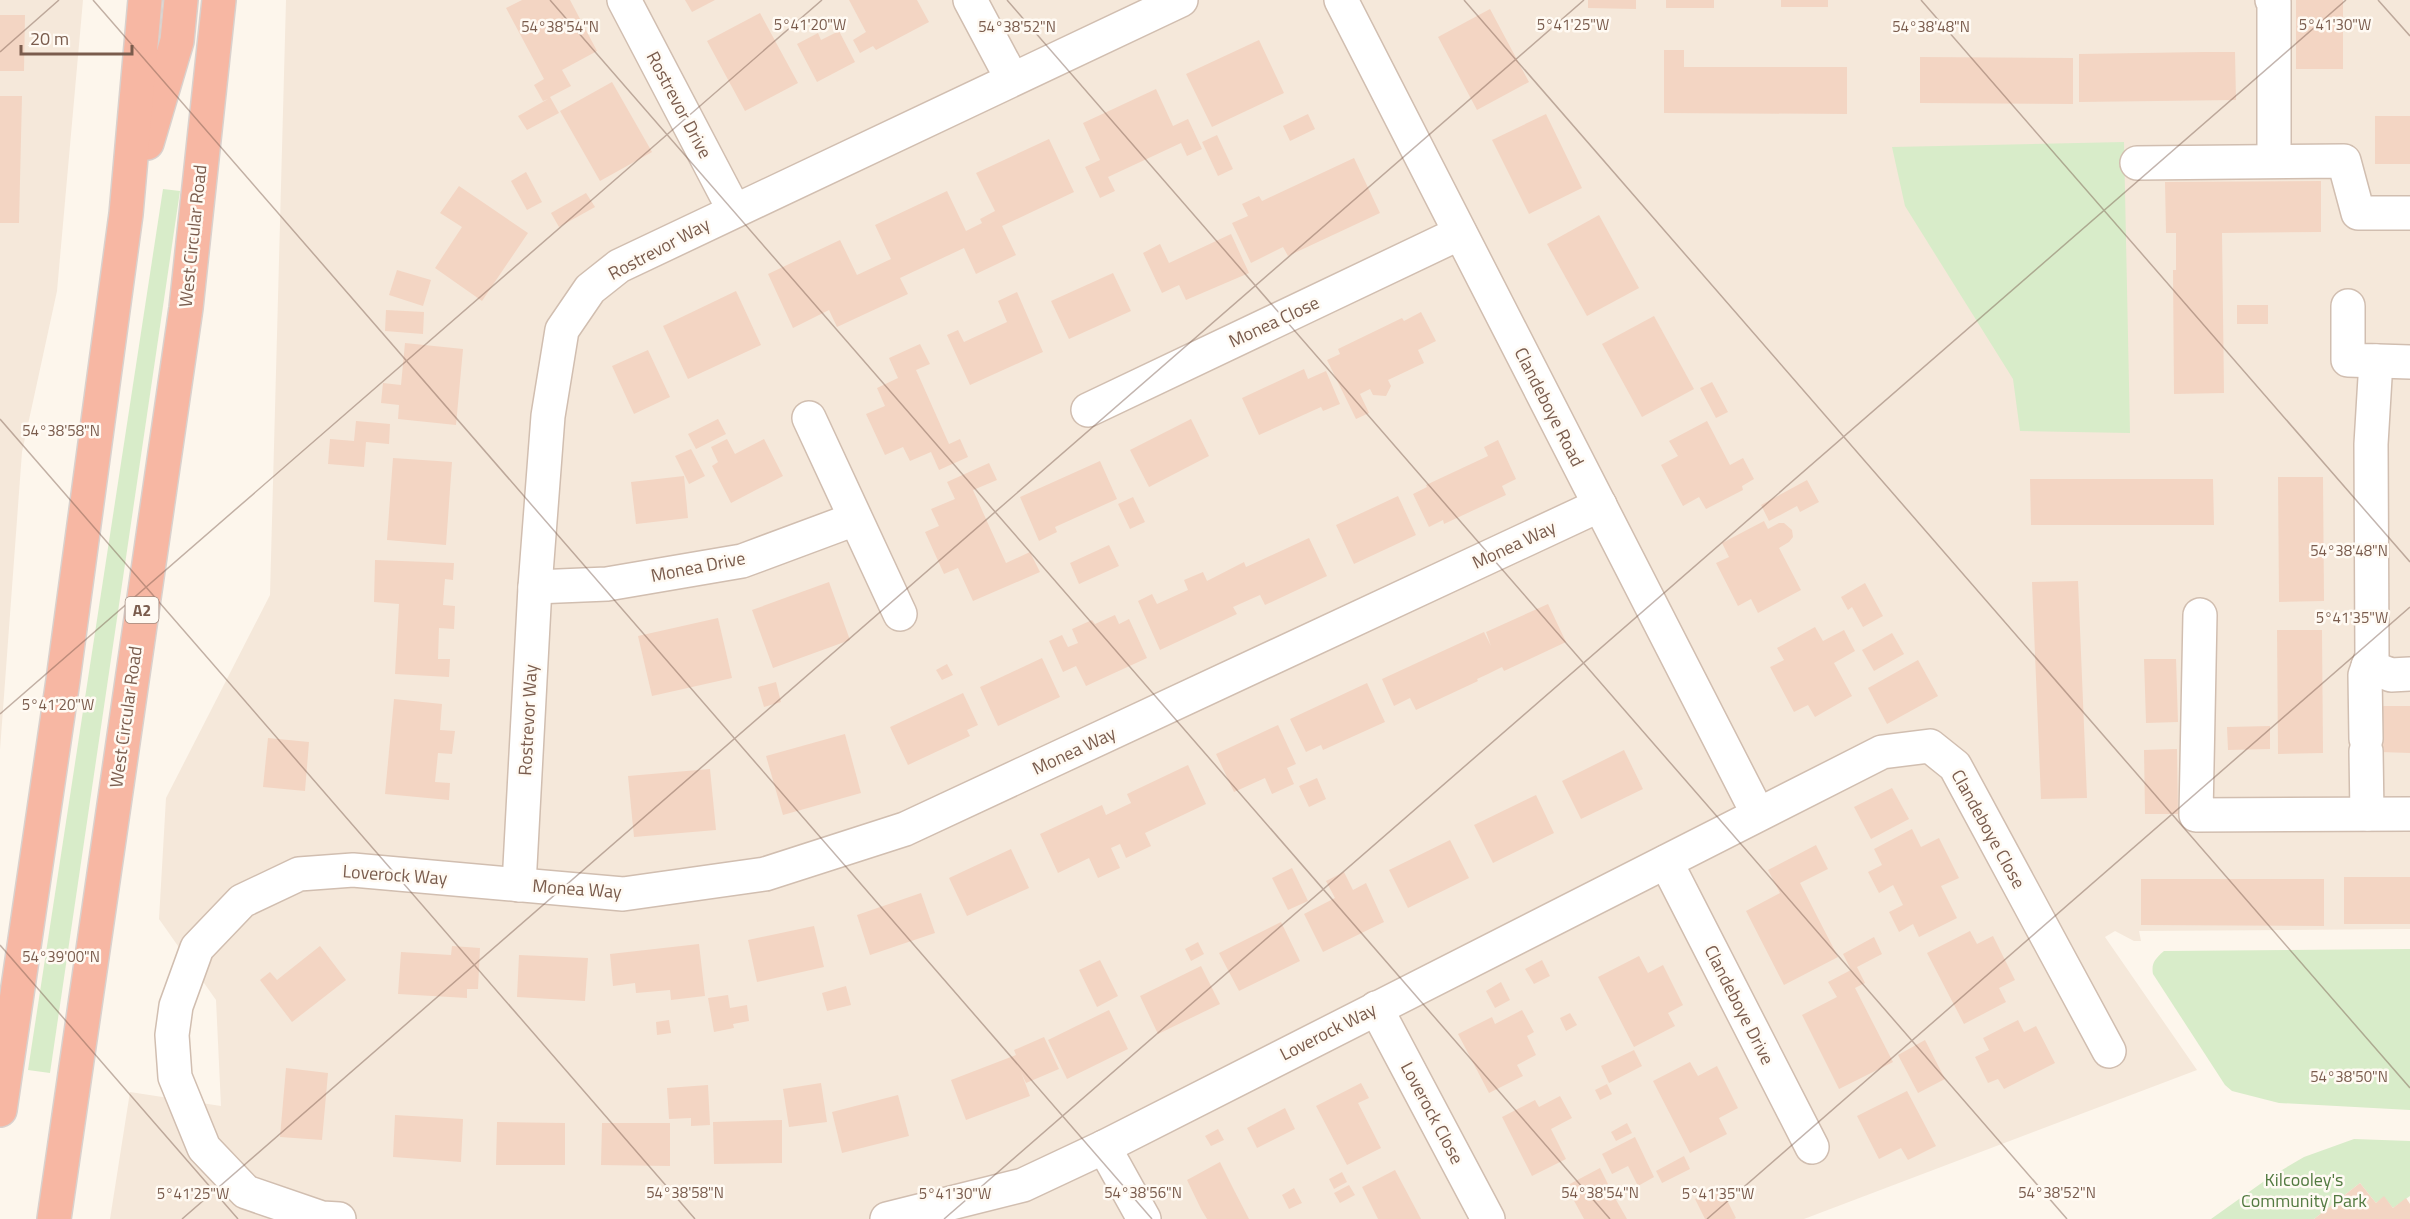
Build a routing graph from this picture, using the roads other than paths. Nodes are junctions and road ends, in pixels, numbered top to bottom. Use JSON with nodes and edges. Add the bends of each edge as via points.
{"nodes":[{"id":1,"x":146,"y":0,"type":"edge"},
{"id":2,"x":181,"y":0,"type":"edge"},
{"id":3,"x":219,"y":0,"type":"edge"},
{"id":4,"x":624,"y":0,"type":"edge"},
{"id":5,"x":970,"y":0,"type":"edge"},
{"id":6,"x":1181,"y":0,"type":"edge"},
{"id":7,"x":1341,"y":0,"type":"edge"},
{"id":8,"x":2272,"y":0,"type":"edge"},
{"id":9,"x":1012,"y":79,"type":"junction"},
{"id":10,"x":2274,"y":161,"type":"junction"},
{"id":11,"x":2137,"y":164,"type":"dead end"},
{"id":12,"x":734,"y":210,"type":"junction"},
{"id":13,"x":2410,"y":213,"type":"edge"},
{"id":14,"x":126,"y":214,"type":"junction"},
{"id":15,"x":1460,"y":233,"type":"junction"},
{"id":16,"x":2348,"y":306,"type":"dead end"},
{"id":17,"x":2376,"y":361,"type":"junction"},
{"id":18,"x":2410,"y":362,"type":"edge"},
{"id":19,"x":1088,"y":410,"type":"dead end"},
{"id":20,"x":809,"y":418,"type":"dead end"},
{"id":21,"x":1600,"y":505,"type":"junction"},
{"id":22,"x":855,"y":519,"type":"junction"},
{"id":23,"x":535,"y":587,"type":"junction"},
{"id":24,"x":900,"y":614,"type":"dead end"},
{"id":25,"x":2200,"y":615,"type":"dead end"},
{"id":26,"x":2368,"y":666,"type":"junction"},
{"id":27,"x":2410,"y":674,"type":"edge"},
{"id":28,"x":1758,"y":814,"type":"junction"},
{"id":29,"x":2367,"y":814,"type":"junction"},
{"id":30,"x":2410,"y":814,"type":"edge"},
{"id":31,"x":1666,"y":862,"type":"junction"},
{"id":32,"x":519,"y":885,"type":"junction"},
{"id":33,"x":1376,"y":1008,"type":"junction"},
{"id":34,"x":2109,"y":1051,"type":"dead end"},
{"id":35,"x":0,"y":1110,"type":"edge"},
{"id":36,"x":1104,"y":1147,"type":"junction"},
{"id":37,"x":1812,"y":1147,"type":"dead end"},
{"id":38,"x":54,"y":1219,"type":"edge"},
{"id":39,"x":339,"y":1219,"type":"edge"},
{"id":40,"x":887,"y":1219,"type":"edge"},
{"id":41,"x":1144,"y":1219,"type":"edge"},
{"id":42,"x":1488,"y":1219,"type":"edge"}],
"edges":[{"from":1,"to":14,"type":"highway"},
{"from":2,"to":14,"type":"highway","via":[[177,41]]},
{"from":3,"to":38,"type":"highway","name":"West Circular Road","number":"A2","via":[[186,308]]},
{"from":4,"to":12,"type":"street","name":"Rostrevor Drive"},
{"from":5,"to":9,"type":"street"},
{"from":6,"to":9,"type":"street","name":"Rostrevor Way"},
{"from":7,"to":15,"type":"street","name":"Clandeboye Road"},
{"from":8,"to":10,"type":"street"},
{"from":9,"to":12,"type":"street","name":"Rostrevor Way"},
{"from":10,"to":11,"type":"street"},
{"from":10,"to":13,"type":"street","via":[[2344,160],[2358,213]]},
{"from":12,"to":23,"type":"street","name":"Rostrevor Way","via":[[619,266],[590,289],[562,330],[548,416]]},
{"from":14,"to":35,"type":"highway"},
{"from":15,"to":19,"type":"street","name":"Monea Close"},
{"from":15,"to":21,"type":"street","name":"Clandeboye Road"},
{"from":16,"to":17,"type":"street","via":[[2348,360]]},
{"from":17,"to":18,"type":"street"},
{"from":17,"to":26,"type":"street","via":[[2371,444],[2372,656]]},
{"from":20,"to":22,"type":"street"},
{"from":21,"to":28,"type":"street","name":"Clandeboye Road"},
{"from":21,"to":32,"type":"street","name":"Monea Way","via":[[904,829],[765,874],[623,894]]},
{"from":22,"to":23,"type":"street","name":"Monea Drive","via":[[742,561],[607,584]]},
{"from":22,"to":24,"type":"street"},
{"from":23,"to":32,"type":"street","name":"Rostrevor Way"},
{"from":25,"to":29,"type":"street","via":[[2196,815]]},
{"from":26,"to":27,"type":"street","via":[[2391,675]]},
{"from":26,"to":29,"type":"street"},
{"from":28,"to":31,"type":"street","name":"Loverock Way"},
{"from":28,"to":34,"type":"street","name":"Clandeboye Close","via":[[1882,752],[1930,747],[1955,766]]},
{"from":29,"to":30,"type":"street"},
{"from":31,"to":33,"type":"street","name":"Loverock Way"},
{"from":31,"to":37,"type":"street","name":"Clandeboye Drive"},
{"from":32,"to":39,"type":"street","name":"Loverock Way","via":[[353,870],[299,874],[242,901],[197,948],[176,1006],[172,1035],[175,1077],[204,1148],[246,1192],[322,1218]]},
{"from":33,"to":36,"type":"street","name":"Loverock Way"},
{"from":33,"to":42,"type":"street","name":"Loverock Close"},
{"from":36,"to":40,"type":"street","name":"Loverock Way","via":[[1023,1185]]},
{"from":36,"to":41,"type":"street"}]}
